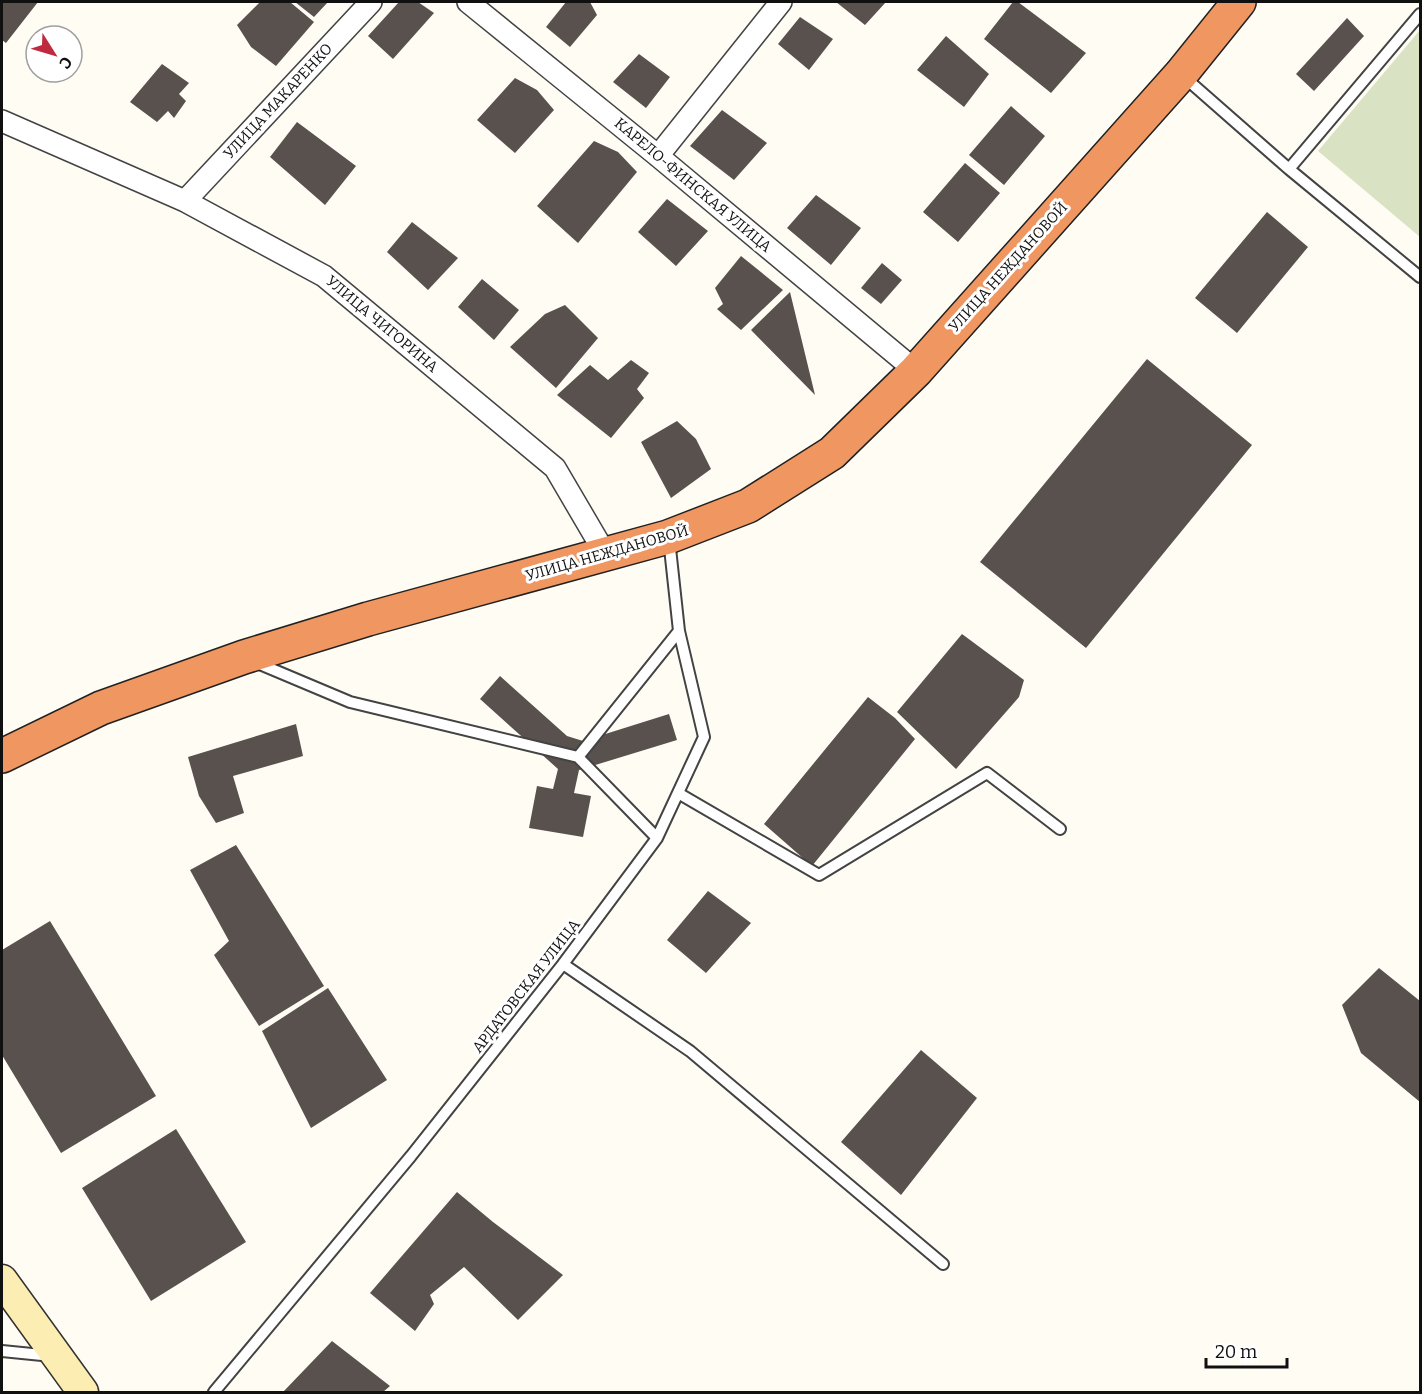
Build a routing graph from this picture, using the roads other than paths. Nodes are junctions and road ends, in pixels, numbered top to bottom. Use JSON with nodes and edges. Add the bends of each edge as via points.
{"nodes":[{"id":1,"x":371,"y":2,"type":"edge"},
{"id":2,"x":468,"y":2,"type":"edge"},
{"id":3,"x":781,"y":2,"type":"edge"},
{"id":4,"x":1239,"y":2,"type":"edge"},
{"id":5,"x":1420,"y":14,"type":"edge"},
{"id":6,"x":1180,"y":74,"type":"junction"},
{"id":7,"x":2,"y":121,"type":"edge"},
{"id":8,"x":658,"y":156,"type":"junction"},
{"id":9,"x":1289,"y":169,"type":"junction"},
{"id":10,"x":185,"y":201,"type":"junction"},
{"id":11,"x":1420,"y":277,"type":"edge"},
{"id":12,"x":916,"y":371,"type":"junction"},
{"id":13,"x":668,"y":537,"type":"junction"},
{"id":14,"x":606,"y":555,"type":"junction"},
{"id":15,"x":680,"y":631,"type":"junction"},
{"id":16,"x":243,"y":657,"type":"junction"},
{"id":17,"x":2,"y":756,"type":"edge"},
{"id":18,"x":578,"y":757,"type":"junction"},
{"id":19,"x":678,"y":793,"type":"junction"},
{"id":20,"x":1060,"y":829,"type":"dead end"},
{"id":21,"x":657,"y":838,"type":"junction"},
{"id":22,"x":563,"y":964,"type":"junction"},
{"id":23,"x":943,"y":1264,"type":"dead end"},
{"id":24,"x":2,"y":1280,"type":"edge"},
{"id":25,"x":2,"y":1351,"type":"edge"},
{"id":26,"x":57,"y":1356,"type":"junction"},
{"id":27,"x":83,"y":1392,"type":"edge"},
{"id":28,"x":214,"y":1392,"type":"edge"}],
"edges":[{"from":1,"to":10,"type":"street","name":"УЛИЦА МАКАРЕНКО"},
{"from":2,"to":8,"type":"street","name":"КАРЕЛО-ФИНСКАЯ УЛИЦА"},
{"from":3,"to":8,"type":"street"},
{"from":4,"to":6,"type":"highway","name":"УЛИЦА НЕЖДАНОВОЙ"},
{"from":5,"to":9,"type":"lane"},
{"from":6,"to":9,"type":"lane"},
{"from":6,"to":12,"type":"highway","name":"УЛИЦА НЕЖДАНОВОЙ"},
{"from":7,"to":10,"type":"street","name":"УЛИЦА ЧИГОРИНА"},
{"from":8,"to":12,"type":"street","name":"КАРЕЛО-ФИНСКАЯ УЛИЦА"},
{"from":9,"to":11,"type":"lane"},
{"from":10,"to":14,"type":"street","name":"УЛИЦА ЧИГОРИНА","via":[[324,276],[555,468]]},
{"from":12,"to":13,"type":"highway","name":"УЛИЦА НЕЖДАНОВОЙ","via":[[832,453],[748,506]]},
{"from":13,"to":14,"type":"highway","name":"УЛИЦА НЕЖДАНОВОЙ"},
{"from":13,"to":15,"type":"lane","name":"АРДАТОВСКАЯ УЛИЦА"},
{"from":14,"to":16,"type":"highway","name":"УЛИЦА НЕЖДАНОВОЙ"},
{"from":15,"to":18,"type":"lane"},
{"from":15,"to":19,"type":"lane","name":"АРДАТОВСКАЯ УЛИЦА","via":[[704,737]]},
{"from":16,"to":17,"type":"highway","name":"УЛИЦА НЕЖДАНОВОЙ","via":[[101,708]]},
{"from":16,"to":18,"type":"lane","via":[[350,702]]},
{"from":18,"to":21,"type":"lane"},
{"from":19,"to":20,"type":"lane","via":[[819,875],[987,773]]},
{"from":19,"to":21,"type":"lane","name":"АРДАТОВСКАЯ УЛИЦА"},
{"from":21,"to":22,"type":"lane","name":"АРДАТОВСКАЯ УЛИЦА"},
{"from":22,"to":23,"type":"lane","via":[[690,1051]]},
{"from":22,"to":28,"type":"lane","name":"АРДАТОВСКАЯ УЛИЦА","via":[[411,1156]]},
{"from":24,"to":26,"type":"main road"},
{"from":25,"to":26,"type":"lane"},
{"from":26,"to":27,"type":"main road"}]}
